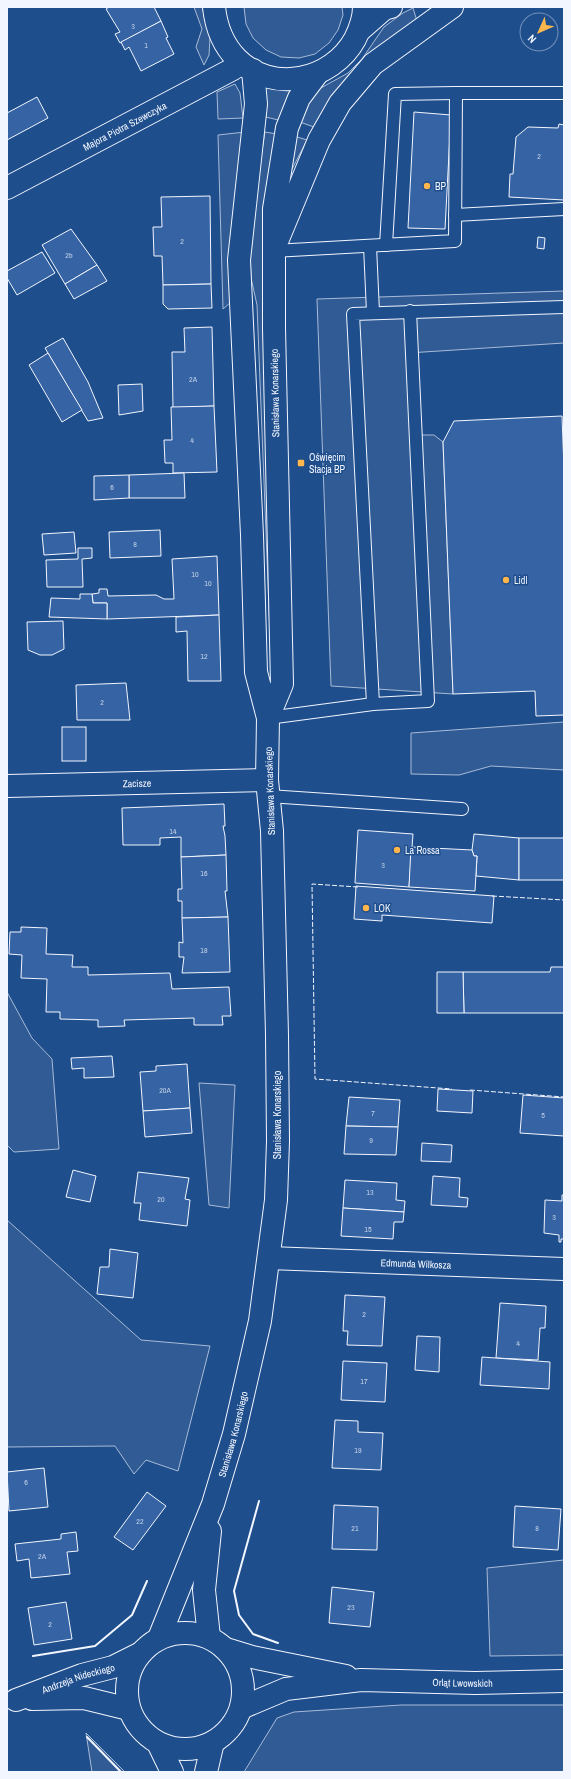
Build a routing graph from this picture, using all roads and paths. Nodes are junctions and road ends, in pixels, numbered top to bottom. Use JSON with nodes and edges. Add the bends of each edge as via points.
{"nodes":[{"id":1,"x":214,"y":7,"type":"edge"},
{"id":2,"x":364,"y":7,"type":"edge"},
{"id":3,"x":391,"y":7,"type":"edge"},
{"id":4,"x":452,"y":7,"type":"edge"},
{"id":5,"x":360,"y":30,"type":"junction"},
{"id":6,"x":245,"y":65,"type":"junction"},
{"id":7,"x":317,"y":74,"type":"junction"},
{"id":8,"x":456,"y":93,"type":"junction"},
{"id":9,"x":564,"y":93,"type":"edge"},
{"id":10,"x":7,"y":188,"type":"edge"},
{"id":11,"x":564,"y":209,"type":"edge"},
{"id":12,"x":455,"y":214,"type":"junction"},
{"id":13,"x":386,"y":245,"type":"junction"},
{"id":14,"x":370,"y":246,"type":"junction"},
{"id":15,"x":273,"y":252,"type":"junction"},
{"id":16,"x":564,"y":307,"type":"edge"},
{"id":17,"x":373,"y":312,"type":"junction"},
{"id":18,"x":410,"y":312,"type":"junction"},
{"id":19,"x":373,"y":704,"type":"junction"},
{"id":20,"x":268,"y":718,"type":"junction"},
{"id":21,"x":7,"y":786,"type":"edge"},
{"id":22,"x":268,"y":788,"type":"junction"},
{"id":23,"x":462,"y":809,"type":"dead end"},
{"id":24,"x":269,"y":1258,"type":"junction"},
{"id":25,"x":564,"y":1269,"type":"edge"},
{"id":26,"x":213,"y":1504,"type":"junction"},
{"id":27,"x":159,"y":1638,"type":"junction"},
{"id":28,"x":218,"y":1643,"type":"junction"},
{"id":29,"x":139,"y":1654,"type":"junction"},
{"id":30,"x":361,"y":1680,"type":"junction"},
{"id":31,"x":564,"y":1681,"type":"edge"},
{"id":32,"x":11,"y":1700,"type":"edge"},
{"id":33,"x":241,"y":1708,"type":"junction"},
{"id":34,"x":129,"y":1709,"type":"junction"},
{"id":35,"x":213,"y":1742,"type":"junction"},
{"id":36,"x":158,"y":1743,"type":"junction"},
{"id":37,"x":172,"y":1772,"type":"edge"},
{"id":38,"x":206,"y":1772,"type":"edge"}],
"edges":[{"from":1,"to":6,"type":"main road","via":[[216,24],[226,46]]},
{"from":2,"to":5,"type":"main road"},
{"from":3,"to":5,"type":"main road","via":[[384,9]]},
{"from":4,"to":15,"type":"main road","via":[[373,64],[340,103],[319,140]]},
{"from":5,"to":7,"type":"main road","via":[[350,49]]},
{"from":6,"to":7,"type":"main road","via":[[273,78],[295,79]]},
{"from":6,"to":10,"type":"main road","name":"Majora Piotra Szewczyka"},
{"from":6,"to":20,"type":"main road","name":"Stanisława Konarskiego","via":[[256,104],[239,260],[256,672]]},
{"from":7,"to":15,"type":"main road","name":"Stanisława Konarskiego","via":[[299,98],[287,128],[274,209]]},
{"from":8,"to":9,"type":"lane"},
{"from":8,"to":12,"type":"lane"},
{"from":8,"to":13,"type":"lane","via":[[395,94]]},
{"from":11,"to":12,"type":"lane"},
{"from":12,"to":13,"type":"lane","via":[[455,241]]},
{"from":13,"to":14,"type":"lane"},
{"from":14,"to":15,"type":"lane"},
{"from":14,"to":17,"type":"lane"},
{"from":15,"to":20,"type":"main road","name":"Stanisława Konarskiego","via":[[282,684]]},
{"from":16,"to":18,"type":"lane"},
{"from":17,"to":18,"type":"lane"},
{"from":17,"to":19,"type":"lane","via":[[353,314]]},
{"from":18,"to":19,"type":"lane","via":[[428,701]]},
{"from":19,"to":20,"type":"lane"},
{"from":20,"to":22,"type":"main road","name":"Stanisława Konarskiego"},
{"from":21,"to":22,"type":"main road","name":"Zacisze"},
{"from":22,"to":23,"type":"lane"},
{"from":22,"to":24,"type":"main road","name":"Stanisława Konarskiego","via":[[272,831],[278,1141],[276,1200]]},
{"from":24,"to":25,"type":"main road","name":"Edmunda Wilkosza"},
{"from":24,"to":26,"type":"main road","name":"Stanisława Konarskiego","via":[[260,1321],[247,1381]]},
{"from":26,"to":27,"type":"main road","name":"Stanisława Konarskiego"},
{"from":26,"to":28,"type":"main road","name":"Stanisława Konarskiego","via":[[204,1590]]},
{"from":27,"to":28,"type":"main road","name":"Stanisława Konarskiego","via":[[176,1633],[193,1633]]},
{"from":27,"to":29,"type":"main road","name":"Stanisława Konarskiego"},
{"from":28,"to":30,"type":"main road","name":"Orląt Lwowskich","via":[[252,1657]]},
{"from":28,"to":33,"type":"main road","name":"Stanisława Konarskiego","via":[[236,1662],[242,1676],[244,1692]]},
{"from":29,"to":32,"type":"main road","name":"Andrzeja Nideckiego","via":[[113,1667]]},
{"from":29,"to":34,"type":"main road","name":"Stanisława Konarskiego","via":[[130,1671],[127,1684]]},
{"from":30,"to":31,"type":"main road","name":"Orląt Lwowskich","via":[[475,1683]]},
{"from":30,"to":33,"type":"main road","name":"Orląt Lwowskich","via":[[286,1689]]},
{"from":32,"to":34,"type":"main road","name":"Andrzeja Nideckiego","via":[[84,1698]]},
{"from":33,"to":35,"type":"main road","name":"Stanisława Konarskiego","via":[[235,1722],[225,1734]]},
{"from":34,"to":36,"type":"main road","name":"Stanisława Konarskiego","via":[[146,1734]]},
{"from":35,"to":36,"type":"main road","name":"Stanisława Konarskiego","via":[[195,1749],[176,1749]]},
{"from":35,"to":38,"type":"main road"},
{"from":36,"to":37,"type":"main road","name":"Stanisława Konarskiego"}]}
